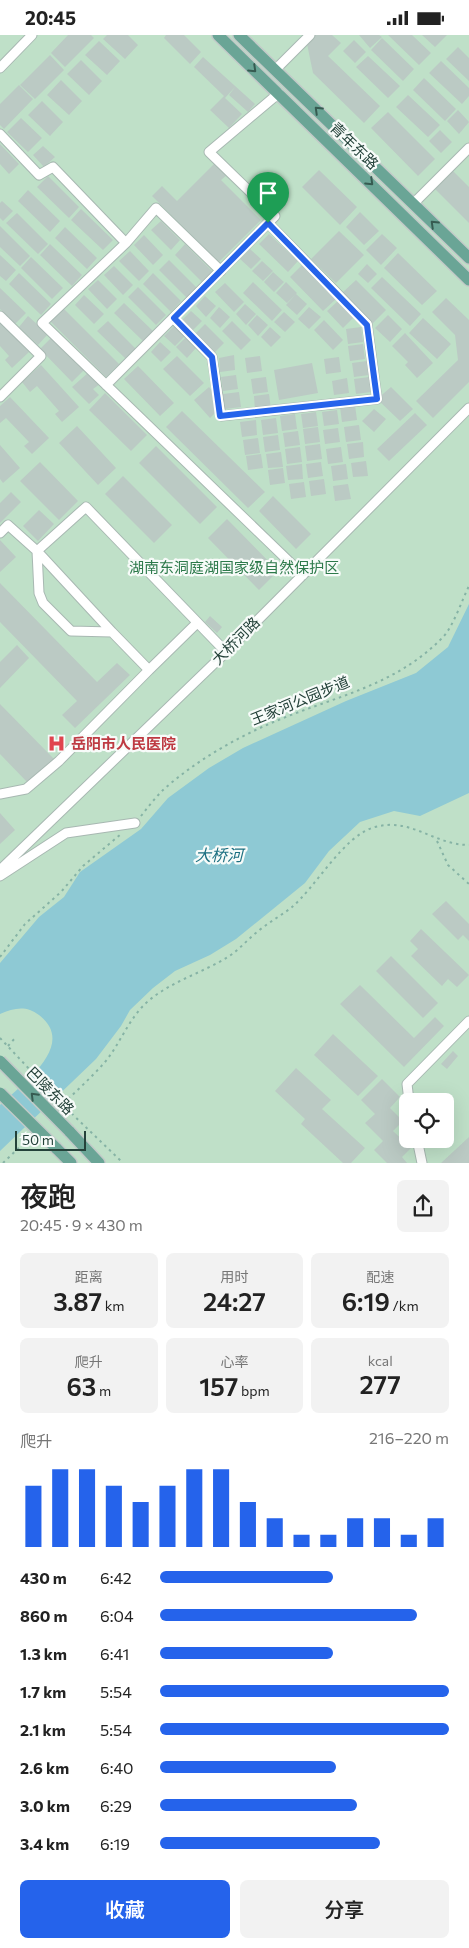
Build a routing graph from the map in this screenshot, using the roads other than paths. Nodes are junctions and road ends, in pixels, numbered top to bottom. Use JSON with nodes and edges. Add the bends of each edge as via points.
{"nodes":[{"id":1,"x":32,"y":35,"type":"edge"},
{"id":2,"x":218,"y":35,"type":"edge"},
{"id":3,"x":239,"y":35,"type":"edge"},
{"id":4,"x":310,"y":35,"type":"edge"},
{"id":5,"x":2,"y":63,"type":"edge"},
{"id":6,"x":276,"y":69,"type":"junction"},
{"id":7,"x":279,"y":93,"type":"junction"},
{"id":8,"x":0,"y":134,"type":"edge"},
{"id":9,"x":469,"y":148,"type":"edge"},
{"id":10,"x":413,"y":204,"type":"junction"},
{"id":11,"x":268,"y":223,"type":"junction"},
{"id":12,"x":126,"y":243,"type":"junction"},
{"id":13,"x":469,"y":258,"type":"edge"},
{"id":14,"x":221,"y":271,"type":"junction"},
{"id":15,"x":469,"y":280,"type":"edge"},
{"id":16,"x":0,"y":317,"type":"edge"},
{"id":17,"x":174,"y":318,"type":"junction"},
{"id":18,"x":106,"y":385,"type":"junction"},
{"id":19,"x":0,"y":397,"type":"edge"},
{"id":20,"x":469,"y":408,"type":"edge"},
{"id":21,"x":0,"y":533,"type":"edge"},
{"id":22,"x":37,"y":551,"type":"junction"},
{"id":23,"x":303,"y":575,"type":"junction"},
{"id":24,"x":198,"y":623,"type":"junction"},
{"id":25,"x":112,"y":631,"type":"junction"},
{"id":26,"x":226,"y":652,"type":"junction"},
{"id":27,"x":149,"y":670,"type":"junction"},
{"id":28,"x":0,"y":794,"type":"edge"},
{"id":29,"x":135,"y":823,"type":"road end"},
{"id":30,"x":0,"y":870,"type":"edge"},
{"id":31,"x":0,"y":876,"type":"edge"},
{"id":32,"x":469,"y":1021,"type":"edge"},
{"id":33,"x":0,"y":1061,"type":"edge"},
{"id":34,"x":0,"y":1093,"type":"edge"},
{"id":35,"x":408,"y":1093,"type":"edge"},
{"id":36,"x":418,"y":1148,"type":"edge"},
{"id":37,"x":71,"y":1163,"type":"edge"},
{"id":38,"x":99,"y":1163,"type":"edge"},
{"id":39,"x":422,"y":1163,"type":"edge"}],
"edges":[{"from":1,"to":5,"type":"street"},
{"from":2,"to":7,"type":"main road","name":"青年东路","one_way":true},
{"from":3,"to":6,"type":"main road","name":"青年东路"},
{"from":4,"to":6,"type":"street"},
{"from":10,"to":6,"type":"main road","name":"青年东路","one_way":true},
{"from":7,"to":11,"type":"street","via":[[209,151],[275,216]]},
{"from":7,"to":15,"type":"main road","name":"青年东路","one_way":true},
{"from":8,"to":12,"type":"street","via":[[39,175],[52,167]]},
{"from":9,"to":10,"type":"street"},
{"from":13,"to":10,"type":"main road","name":"青年东路","one_way":true},
{"from":11,"to":14,"type":"street"},
{"from":11,"to":17,"type":"street","via":[[367,325],[377,399],[220,416],[212,357]]},
{"from":12,"to":14,"type":"street","via":[[156,209]]},
{"from":12,"to":18,"type":"street","via":[[42,323]]},
{"from":14,"to":17,"type":"street"},
{"from":16,"to":19,"type":"street","via":[[41,357]]},
{"from":17,"to":18,"type":"street"},
{"from":18,"to":23,"type":"street"},
{"from":20,"to":23,"type":"street","name":"大桥河路"},
{"from":21,"to":22,"type":"street","via":[[8,525]]},
{"from":22,"to":24,"type":"street","via":[[86,507]]},
{"from":22,"to":25,"type":"street"},
{"from":22,"to":25,"type":"street","via":[[39,593],[43,603],[71,631]]},
{"from":23,"to":26,"type":"street","name":"大桥河路"},
{"from":24,"to":26,"type":"street"},
{"from":24,"to":27,"type":"street"},
{"from":25,"to":27,"type":"street"},
{"from":26,"to":30,"type":"street","name":"大桥河路"},
{"from":27,"to":28,"type":"street","via":[[59,761],[26,789]]},
{"from":29,"to":31,"type":"street","via":[[66,833]]},
{"from":32,"to":35,"type":"street","via":[[407,1084]]},
{"from":38,"to":33,"type":"main road","name":"巴陵东路","one_way":true,"bridge":true},
{"from":34,"to":37,"type":"main road","bridge":true},
{"from":36,"to":39,"type":"street"}]}
